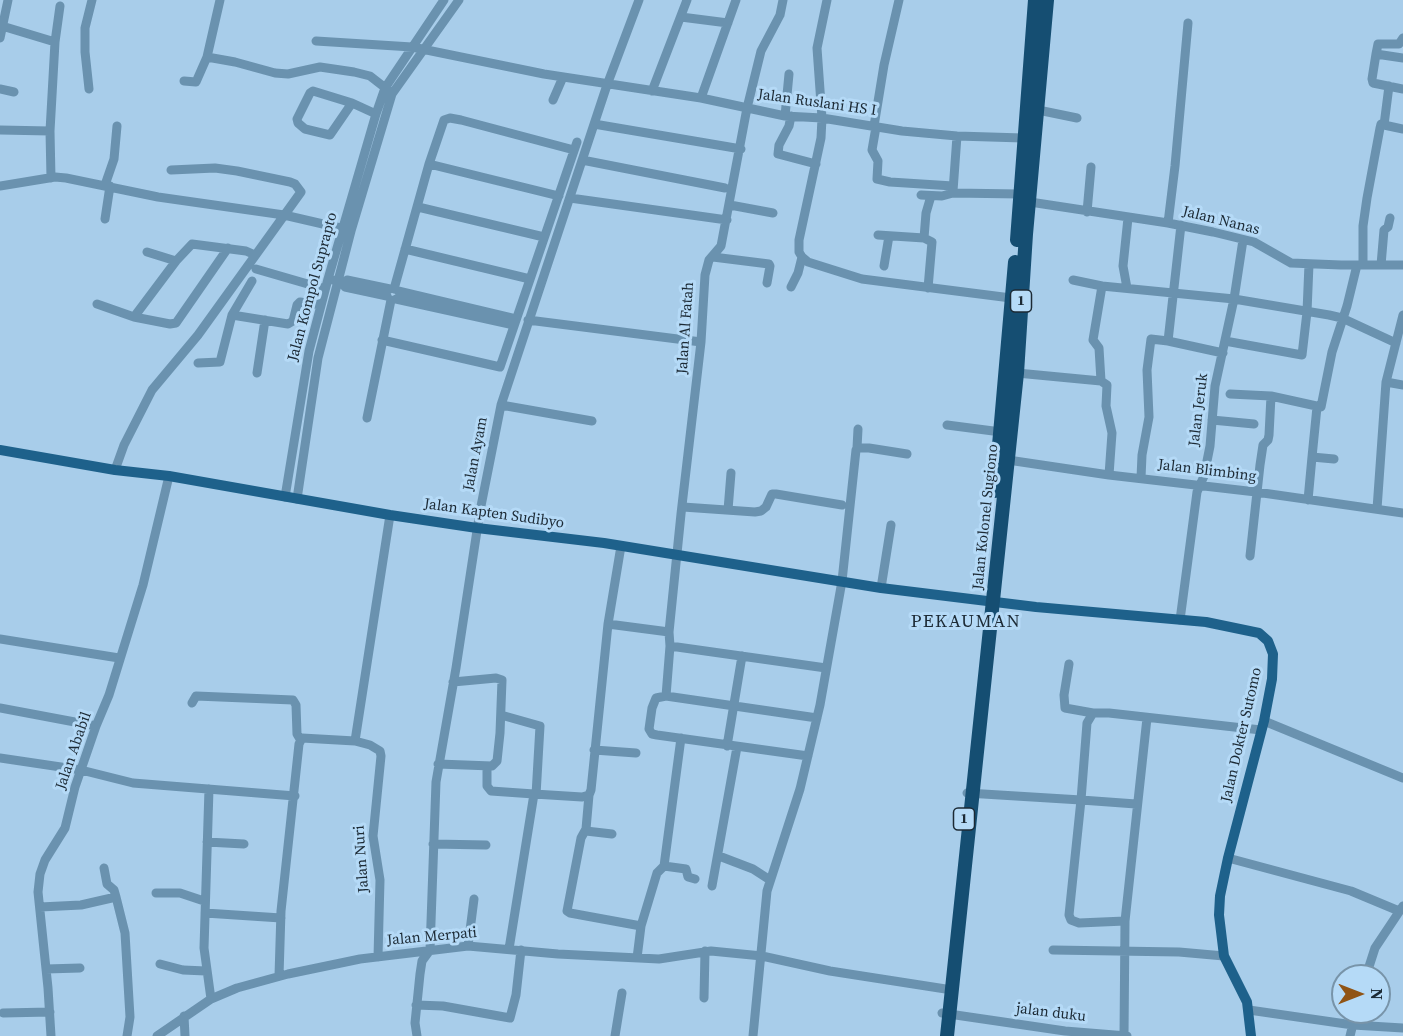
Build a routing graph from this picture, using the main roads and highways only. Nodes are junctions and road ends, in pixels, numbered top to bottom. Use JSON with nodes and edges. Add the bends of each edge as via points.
{"nodes":[{"id":1,"x":1035,"y":0,"type":"edge"},
{"id":2,"x":1047,"y":0,"type":"edge"},
{"id":3,"x":1025,"y":198,"type":"junction"},
{"id":4,"x":0,"y":450,"type":"edge"},
{"id":5,"x":989,"y":602,"type":"junction"},
{"id":6,"x":946,"y":1013,"type":"junction"},
{"id":7,"x":939,"y":1036,"type":"edge"},
{"id":8,"x":947,"y":1036,"type":"edge"},
{"id":9,"x":1251,"y":1036,"type":"edge"}],
"edges":[{"from":1,"to":3,"type":"highway","name":"Jalan Kolonel Sugiono","number":"1","via":[[1023,138]]},
{"from":2,"to":3,"type":"highway","name":"Jalan Kolonel Sugiono","number":"1","via":[[1038,110]]},
{"from":3,"to":5,"type":"highway","name":"Jalan Kolonel Sugiono","number":"1","via":[[1011,298]]},
{"from":3,"to":5,"type":"highway","name":"Jalan Kolonel Sugiono","number":"1","via":[[1017,373]]},
{"from":4,"to":5,"type":"main road","name":"Jalan Kapten Sudibyo","via":[[390,515]]},
{"from":5,"to":6,"type":"highway","number":"1"},
{"from":5,"to":9,"type":"main road","name":"Jalan Dokter Sutomo","via":[[1206,622],[1254,631],[1266,639],[1274,663],[1263,726],[1228,858],[1219,915],[1224,956],[1249,1011]]},
{"from":6,"to":7,"type":"highway","number":"1"},
{"from":6,"to":8,"type":"highway","number":"1"}]}
